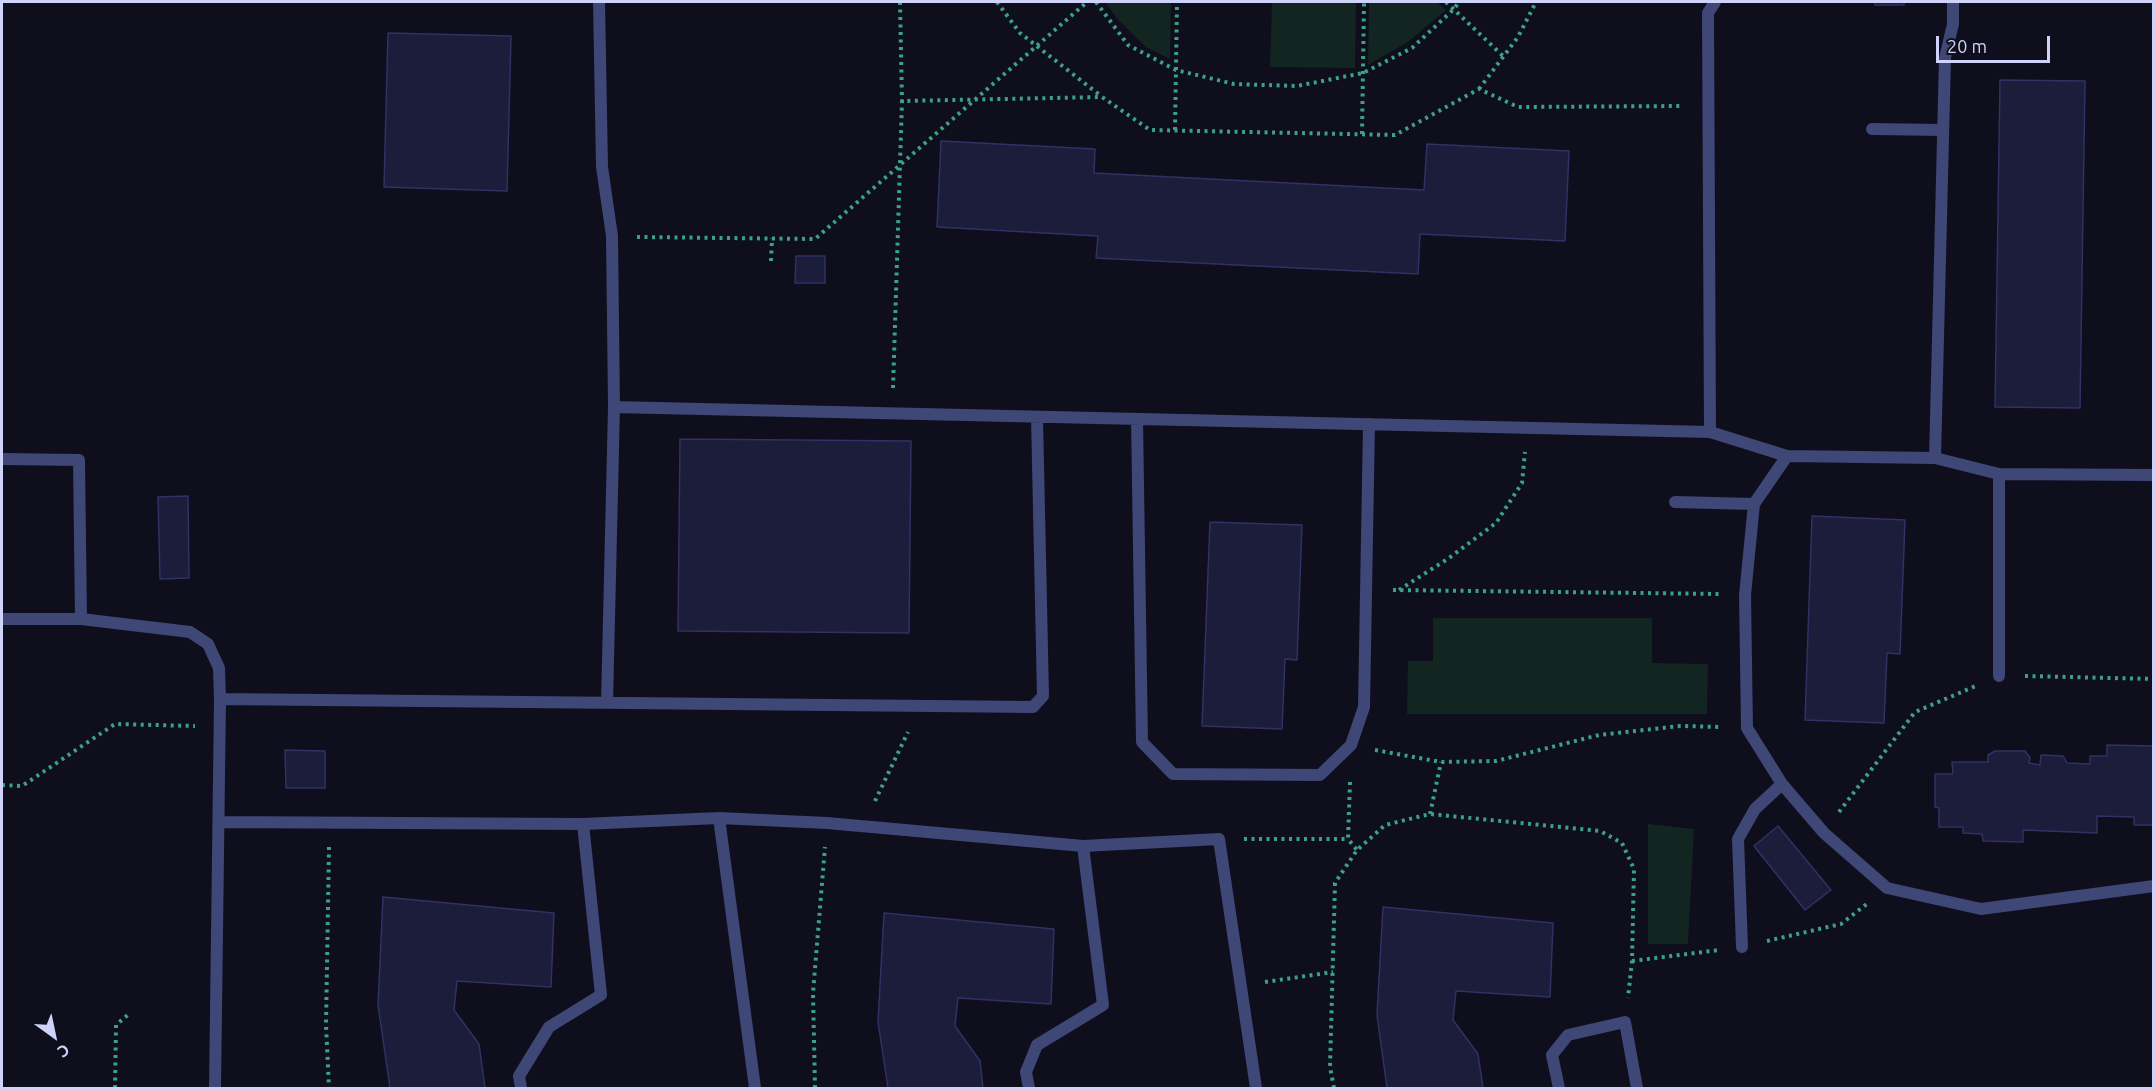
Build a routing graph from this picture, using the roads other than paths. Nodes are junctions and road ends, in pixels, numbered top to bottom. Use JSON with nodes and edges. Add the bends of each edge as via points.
{"nodes":[{"id":1,"x":599,"y":2,"type":"edge"},
{"id":2,"x":1715,"y":2,"type":"edge"},
{"id":3,"x":1953,"y":2,"type":"edge"},
{"id":4,"x":1872,"y":129,"type":"dead end"},
{"id":5,"x":1943,"y":130,"type":"junction"},
{"id":6,"x":614,"y":407,"type":"junction"},
{"id":7,"x":1037,"y":417,"type":"junction"},
{"id":8,"x":1137,"y":419,"type":"junction"},
{"id":9,"x":1369,"y":424,"type":"junction"},
{"id":10,"x":1710,"y":432,"type":"junction"},
{"id":11,"x":1787,"y":456,"type":"junction"},
{"id":12,"x":1935,"y":458,"type":"junction"},
{"id":13,"x":2,"y":459,"type":"edge"},
{"id":14,"x":1999,"y":474,"type":"junction"},
{"id":15,"x":2154,"y":475,"type":"edge"},
{"id":16,"x":1675,"y":502,"type":"dead end"},
{"id":17,"x":1754,"y":504,"type":"junction"},
{"id":18,"x":2,"y":619,"type":"edge"},
{"id":19,"x":81,"y":619,"type":"junction"},
{"id":20,"x":1999,"y":676,"type":"road end"},
{"id":21,"x":220,"y":699,"type":"junction"},
{"id":22,"x":606,"y":703,"type":"junction"},
{"id":23,"x":1782,"y":783,"type":"junction"},
{"id":24,"x":719,"y":819,"type":"junction"},
{"id":25,"x":219,"y":822,"type":"junction"},
{"id":26,"x":583,"y":824,"type":"junction"},
{"id":27,"x":1083,"y":846,"type":"junction"},
{"id":28,"x":2154,"y":886,"type":"edge"},
{"id":29,"x":1742,"y":947,"type":"dead end"},
{"id":30,"x":215,"y":1089,"type":"edge"},
{"id":31,"x":521,"y":1089,"type":"edge"},
{"id":32,"x":755,"y":1089,"type":"edge"},
{"id":33,"x":1029,"y":1089,"type":"edge"},
{"id":34,"x":1256,"y":1089,"type":"edge"},
{"id":35,"x":1559,"y":1089,"type":"edge"},
{"id":36,"x":1637,"y":1089,"type":"edge"}],
"edges":[{"from":1,"to":6,"type":"lane","via":[[602,167],[612,236]]},
{"from":2,"to":10,"type":"lane","via":[[1708,13]]},
{"from":3,"to":5,"type":"lane","via":[[1953,24],[1945,58]]},
{"from":4,"to":5,"type":"lane"},
{"from":5,"to":12,"type":"lane"},
{"from":6,"to":7,"type":"lane"},
{"from":6,"to":22,"type":"lane"},
{"from":7,"to":8,"type":"lane"},
{"from":7,"to":22,"type":"lane","via":[[1043,696],[1033,707]]},
{"from":8,"to":9,"type":"lane"},
{"from":8,"to":9,"type":"lane","via":[[1142,742],[1173,774],[1320,775],[1351,745],[1364,707]]},
{"from":9,"to":10,"type":"lane"},
{"from":10,"to":11,"type":"lane"},
{"from":11,"to":12,"type":"lane"},
{"from":11,"to":17,"type":"lane"},
{"from":12,"to":14,"type":"lane"},
{"from":13,"to":19,"type":"lane","via":[[79,460]]},
{"from":14,"to":15,"type":"lane"},
{"from":14,"to":20,"type":"lane"},
{"from":16,"to":17,"type":"lane"},
{"from":17,"to":23,"type":"lane","via":[[1745,595],[1747,728]]},
{"from":18,"to":19,"type":"lane"},
{"from":19,"to":21,"type":"lane","via":[[190,632],[208,644],[219,668]]},
{"from":21,"to":22,"type":"lane"},
{"from":21,"to":25,"type":"lane"},
{"from":23,"to":28,"type":"lane","via":[[1824,832],[1887,888],[1981,909]]},
{"from":23,"to":29,"type":"lane","via":[[1755,809],[1738,839]]},
{"from":24,"to":26,"type":"lane"},
{"from":24,"to":27,"type":"lane","via":[[827,823]]},
{"from":24,"to":32,"type":"lane"},
{"from":25,"to":26,"type":"lane"},
{"from":25,"to":30,"type":"lane"},
{"from":26,"to":31,"type":"lane","via":[[601,995],[549,1027],[519,1076]]},
{"from":27,"to":33,"type":"lane","via":[[1103,1005],[1037,1045],[1026,1072]]},
{"from":27,"to":34,"type":"lane","via":[[1219,838]]},
{"from":35,"to":36,"type":"lane","via":[[1552,1055],[1568,1035],[1624,1023]]}]}
